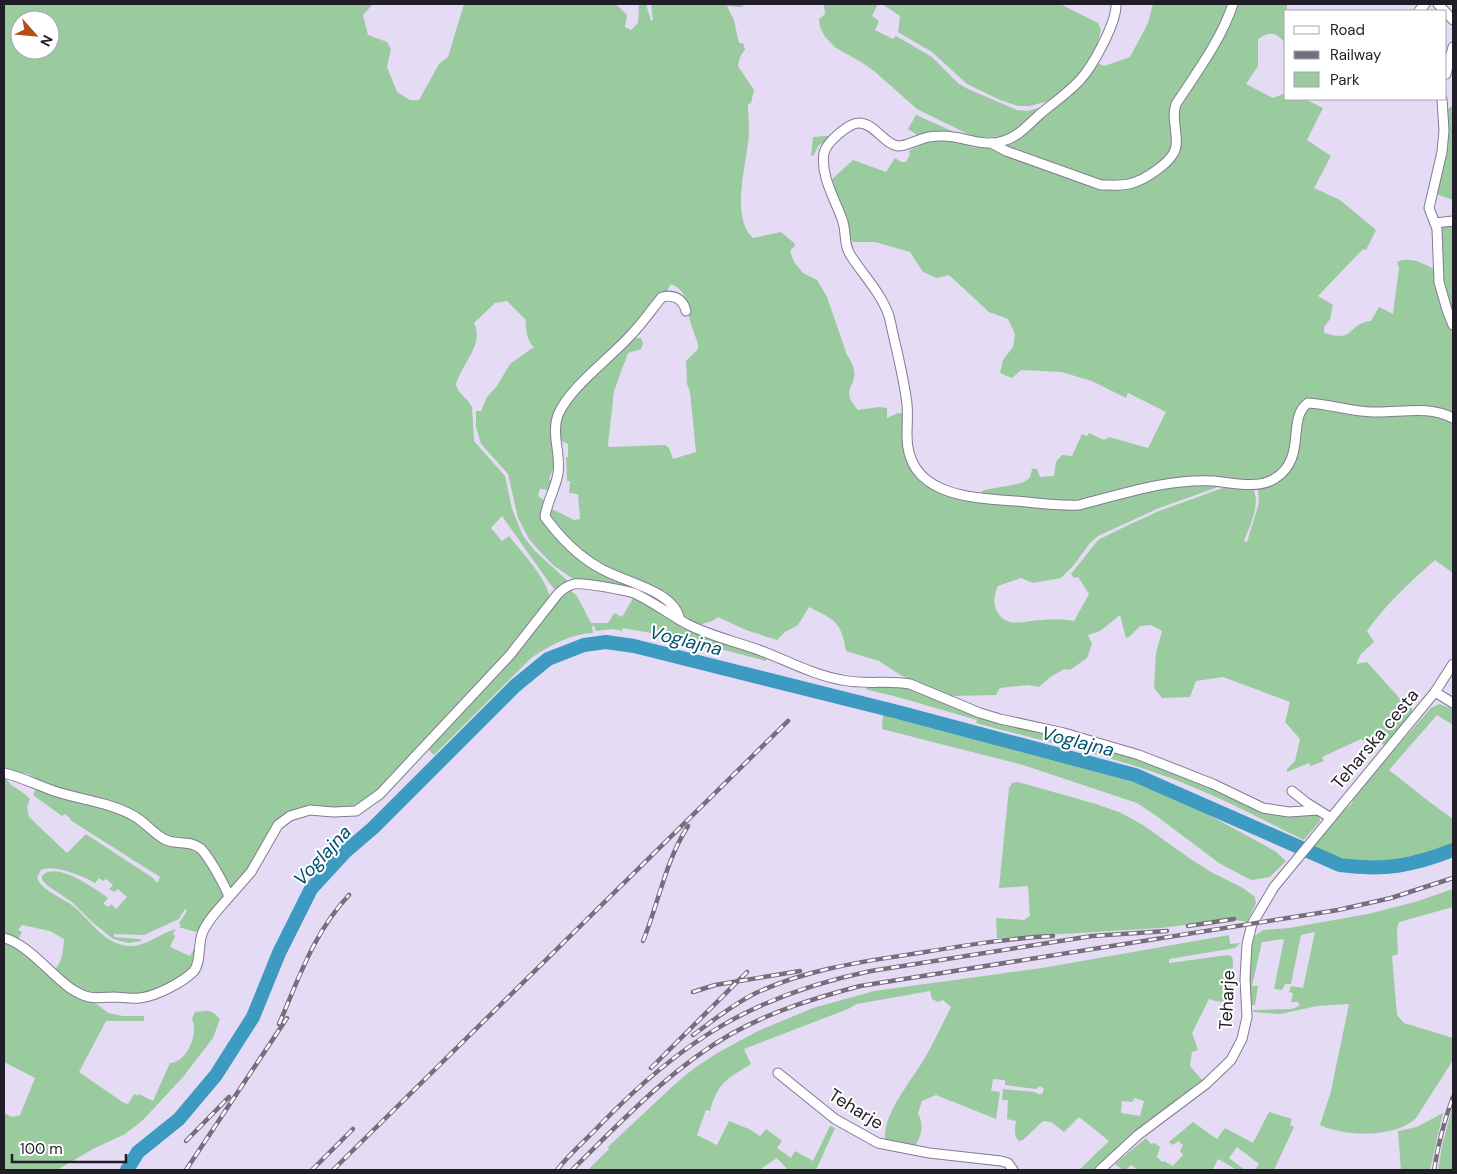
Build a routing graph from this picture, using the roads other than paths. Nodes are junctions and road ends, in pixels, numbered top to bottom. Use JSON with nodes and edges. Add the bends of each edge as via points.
{"nodes":[{"id":1,"x":1116,"y":4,"type":"edge"},
{"id":2,"x":1233,"y":4,"type":"edge"},
{"id":3,"x":1453,"y":47,"type":"edge"},
{"id":4,"x":1447,"y":70,"type":"edge"},
{"id":5,"x":1442,"y":100,"type":"edge"},
{"id":6,"x":991,"y":143,"type":"junction"},
{"id":7,"x":1453,"y":221,"type":"edge"},
{"id":8,"x":1436,"y":223,"type":"junction"},
{"id":9,"x":686,"y":311,"type":"dead end"},
{"id":10,"x":1453,"y":325,"type":"edge"},
{"id":11,"x":1453,"y":418,"type":"edge"},
{"id":12,"x":680,"y":620,"type":"junction"},
{"id":13,"x":1453,"y":664,"type":"edge"},
{"id":14,"x":1435,"y":692,"type":"junction"},
{"id":15,"x":1453,"y":703,"type":"edge"},
{"id":16,"x":4,"y":773,"type":"edge"},
{"id":17,"x":1292,"y":790,"type":"dead end"},
{"id":18,"x":1318,"y":810,"type":"junction"},
{"id":19,"x":1330,"y":818,"type":"junction"},
{"id":20,"x":1318,"y":832,"type":"joint"},
{"id":21,"x":229,"y":897,"type":"junction"},
{"id":22,"x":4,"y":938,"type":"edge"},
{"id":23,"x":778,"y":1073,"type":"dead end"},
{"id":24,"x":1013,"y":1170,"type":"edge"},
{"id":25,"x":1100,"y":1170,"type":"edge"}],
"edges":[{"from":1,"to":6,"type":"street","via":[[1108,33],[1079,81],[1014,137]]},
{"from":2,"to":6,"type":"street","via":[[1206,59],[1174,110],[1174,152],[1148,176],[1130,184],[1101,185]]},
{"from":3,"to":4,"type":"street"},
{"from":5,"to":8,"type":"street","via":[[1442,152],[1429,208]]},
{"from":6,"to":11,"type":"street","via":[[943,136],[895,146],[870,126],[860,123],[842,132],[824,153],[828,182],[846,235],[844,242],[889,316],[907,404],[907,448],[912,462],[928,482],[940,489],[969,496],[1064,506],[1180,482],[1262,484],[1275,479],[1292,460],[1300,413],[1308,403],[1374,412],[1433,411]]},
{"from":7,"to":8,"type":"street"},
{"from":8,"to":10,"type":"street","via":[[1439,282]]},
{"from":9,"to":12,"type":"street","via":[[676,297],[662,297],[637,329],[563,406],[556,428],[556,484],[546,505],[545,517],[598,568],[656,593],[676,608]]},
{"from":12,"to":18,"type":"street","via":[[714,637],[840,680],[910,684],[980,713],[1139,754],[1263,808],[1289,812]]},
{"from":12,"to":21,"type":"street","via":[[626,590],[576,584],[565,588],[510,655],[380,794],[356,810],[310,810],[290,816],[278,825],[251,872]]},
{"from":13,"to":14,"type":"street","name":"Teharska cesta"},
{"from":14,"to":15,"type":"street"},
{"from":14,"to":19,"type":"street","name":"Teharska cesta"},
{"from":16,"to":21,"type":"street","via":[[119,809],[164,839],[194,844],[203,850]]},
{"from":17,"to":18,"type":"street"},
{"from":18,"to":19,"type":"street"},
{"from":19,"to":20,"type":"street","name":"Teharska cesta"},
{"from":20,"to":25,"type":"street","name":"Teharje","via":[[1274,887],[1250,928],[1246,944],[1246,1017],[1242,1039],[1231,1060],[1206,1084],[1138,1134]]},
{"from":21,"to":22,"type":"street","via":[[203,933],[196,968],[152,996],[89,998],[72,989],[23,948]]},
{"from":23,"to":24,"type":"street","name":"Teharje","via":[[835,1119],[878,1143],[929,1153],[1001,1161]]}]}
